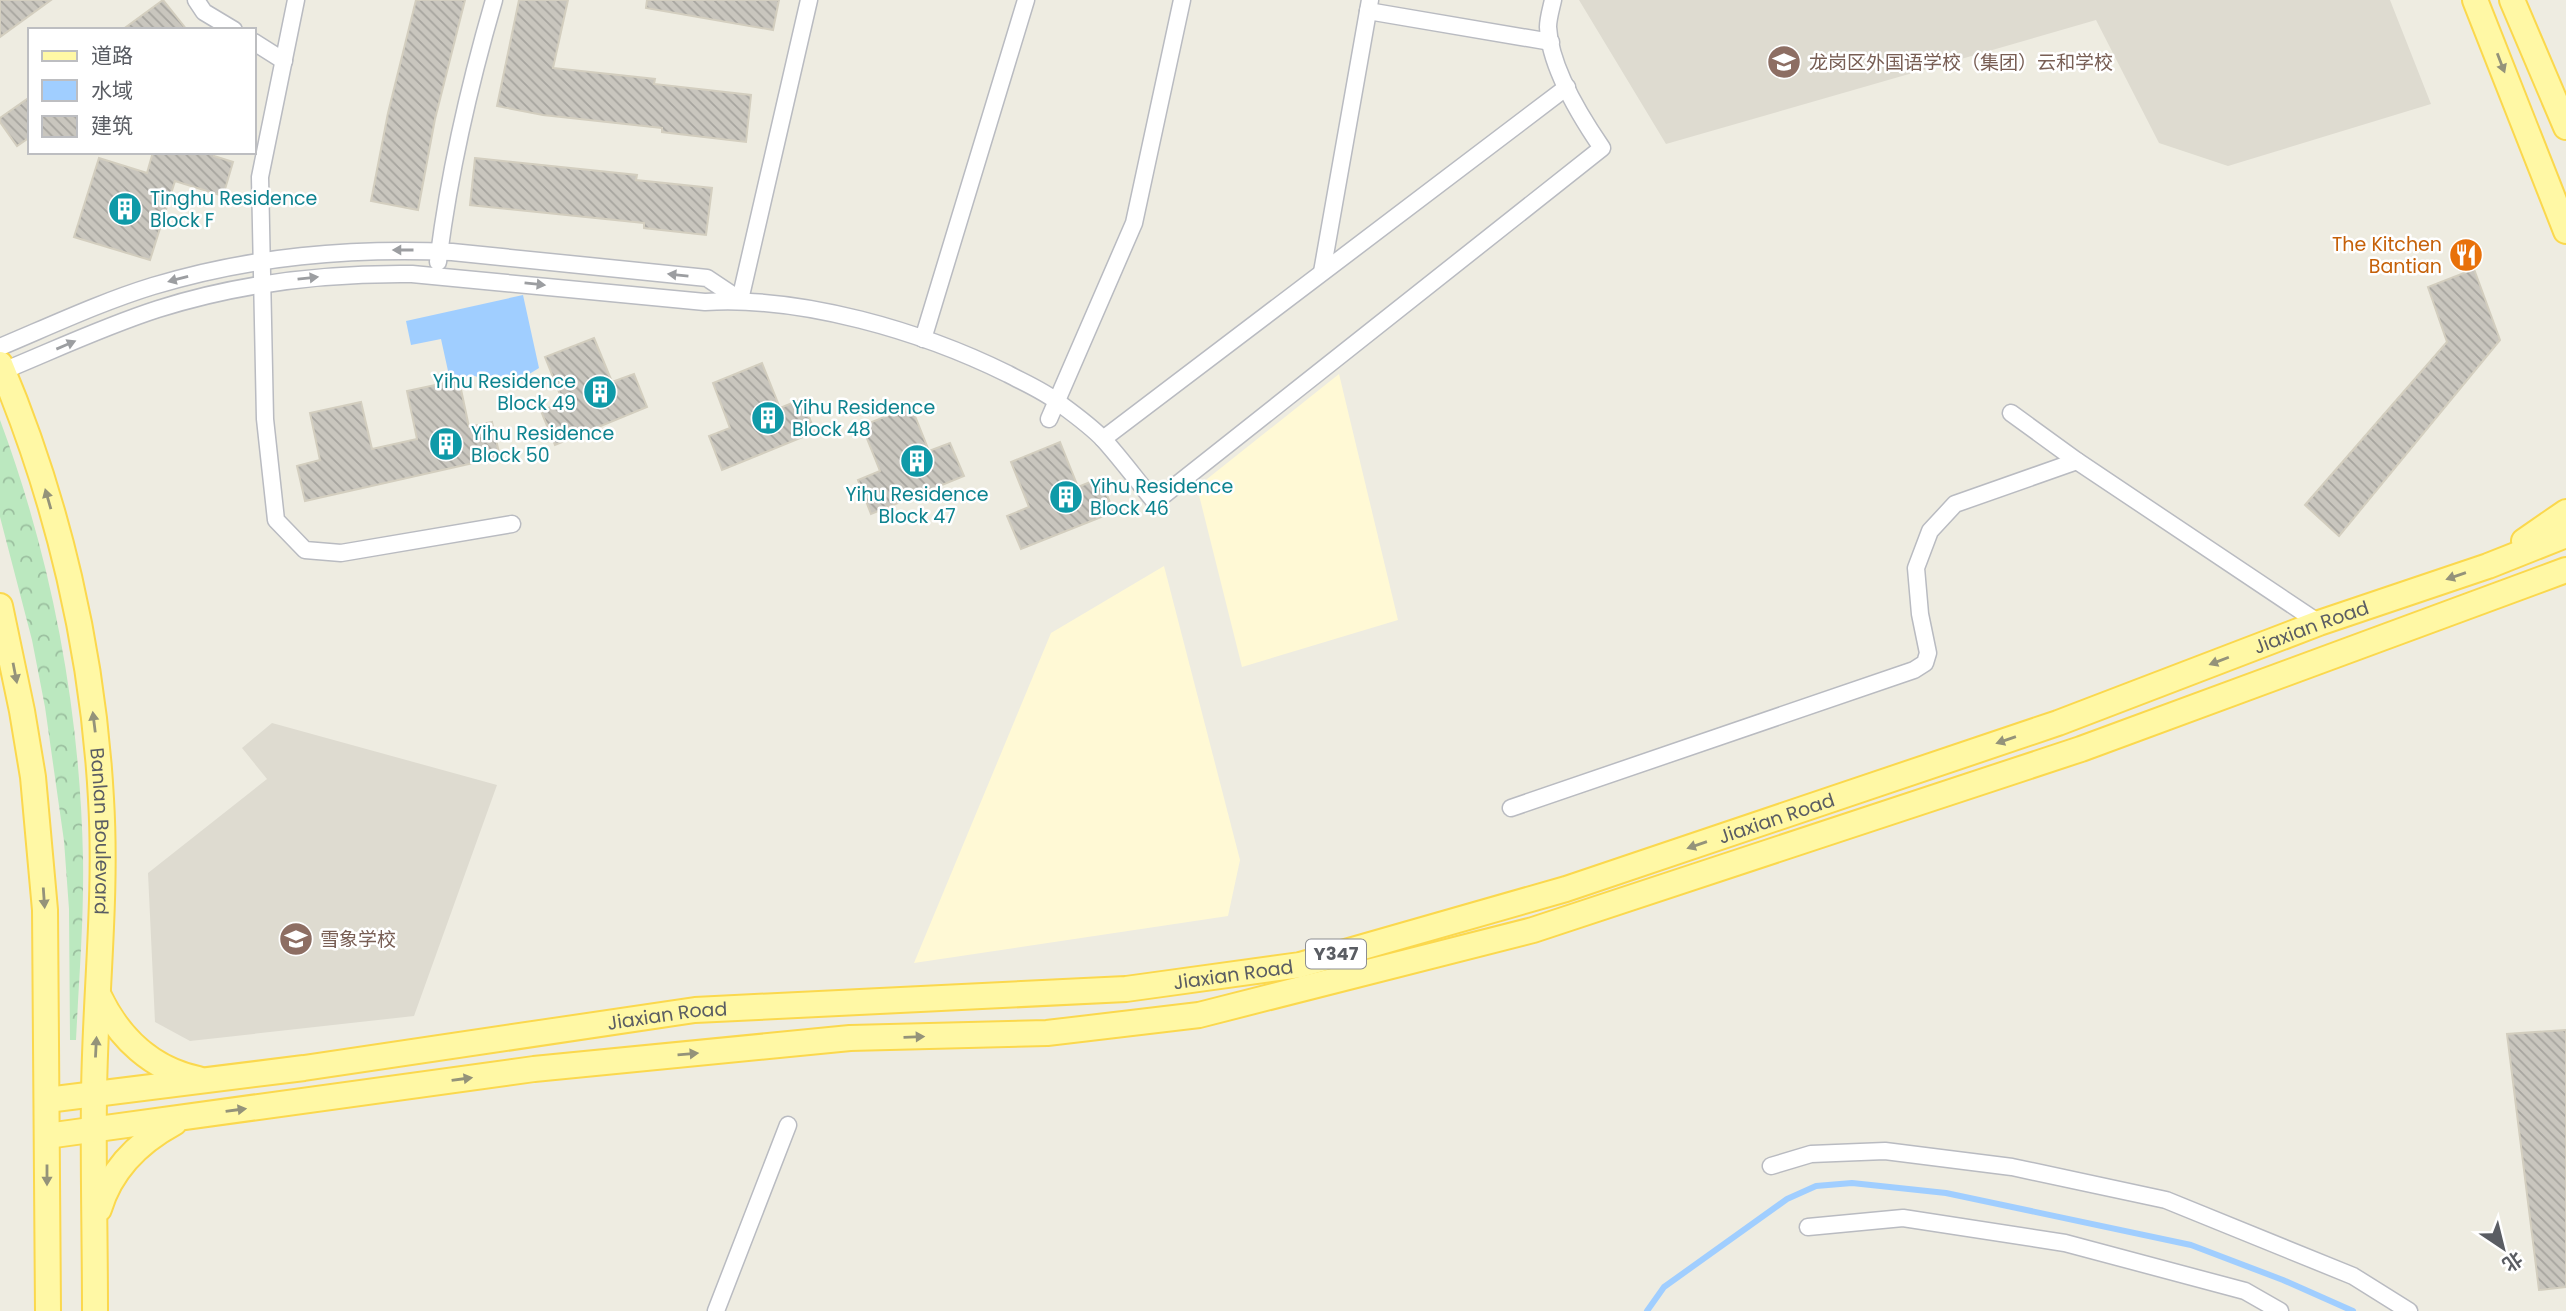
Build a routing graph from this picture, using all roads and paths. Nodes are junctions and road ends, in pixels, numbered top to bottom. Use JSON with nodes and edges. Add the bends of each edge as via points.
{"nodes":[{"id":1,"x":196,"y":0,"type":"edge"},
{"id":2,"x":296,"y":0,"type":"edge"},
{"id":3,"x":494,"y":0,"type":"edge"},
{"id":4,"x":809,"y":0,"type":"edge"},
{"id":5,"x":1026,"y":0,"type":"edge"},
{"id":6,"x":1182,"y":0,"type":"edge"},
{"id":7,"x":1553,"y":0,"type":"edge"},
{"id":8,"x":2475,"y":0,"type":"edge"},
{"id":9,"x":2512,"y":0,"type":"edge"},
{"id":10,"x":1369,"y":6,"type":"edge"},
{"id":11,"x":231,"y":28,"type":"edge"},
{"id":12,"x":1551,"y":42,"type":"junction"},
{"id":13,"x":256,"y":43,"type":"edge"},
{"id":14,"x":284,"y":61,"type":"junction"},
{"id":15,"x":1567,"y":87,"type":"junction"},
{"id":16,"x":2566,"y":127,"type":"edge"},
{"id":17,"x":2566,"y":231,"type":"edge"},
{"id":18,"x":439,"y":252,"type":"junction"},
{"id":19,"x":262,"y":261,"type":"junction"},
{"id":20,"x":1322,"y":272,"type":"junction"},
{"id":21,"x":436,"y":275,"type":"junction"},
{"id":22,"x":262,"y":285,"type":"junction"},
{"id":23,"x":740,"y":300,"type":"junction"},
{"id":24,"x":923,"y":339,"type":"junction"},
{"id":25,"x":1,"y":361,"type":"edge"},
{"id":26,"x":1057,"y":401,"type":"junction"},
{"id":27,"x":2011,"y":413,"type":"dead end"},
{"id":28,"x":1049,"y":419,"type":"dead end"},
{"id":29,"x":1103,"y":439,"type":"junction"},
{"id":30,"x":2077,"y":461,"type":"junction"},
{"id":31,"x":2566,"y":512,"type":"edge"},
{"id":32,"x":512,"y":524,"type":"dead end"},
{"id":33,"x":2566,"y":536,"type":"edge"},
{"id":34,"x":2488,"y":566,"type":"junction"},
{"id":35,"x":2566,"y":570,"type":"edge"},
{"id":36,"x":2566,"y":588,"type":"edge"},
{"id":37,"x":2474,"y":605,"type":"junction"},
{"id":38,"x":0,"y":606,"type":"edge"},
{"id":39,"x":2319,"y":623,"type":"junction"},
{"id":40,"x":1511,"y":808,"type":"dead end"},
{"id":41,"x":99,"y":995,"type":"junction"},
{"id":42,"x":206,"y":1080,"type":"junction"},
{"id":43,"x":94,"y":1094,"type":"junction"},
{"id":44,"x":47,"y":1100,"type":"junction"},
{"id":45,"x":192,"y":1116,"type":"junction"},
{"id":46,"x":788,"y":1125,"type":"dead end"},
{"id":47,"x":94,"y":1130,"type":"junction"},
{"id":48,"x":47,"y":1136,"type":"junction"},
{"id":49,"x":1771,"y":1166,"type":"dead end"},
{"id":50,"x":94,"y":1223,"type":"junction"},
{"id":51,"x":1808,"y":1227,"type":"dead end"},
{"id":52,"x":48,"y":1311,"type":"edge"},
{"id":53,"x":95,"y":1311,"type":"edge"},
{"id":54,"x":716,"y":1311,"type":"edge"},
{"id":55,"x":2280,"y":1311,"type":"edge"},
{"id":56,"x":2409,"y":1311,"type":"edge"}],
"edges":[{"from":1,"to":11,"type":"street","via":[[204,12]]},
{"from":2,"to":14,"type":"street"},
{"from":3,"to":18,"type":"street","via":[[471,81]]},
{"from":4,"to":23,"type":"street"},
{"from":5,"to":24,"type":"street"},
{"from":6,"to":26,"type":"street","via":[[1134,223]]},
{"from":7,"to":12,"type":"street","via":[[1548,27]]},
{"from":8,"to":17,"type":"main road","one_way":true},
{"from":9,"to":16,"type":"main road"},
{"from":10,"to":12,"type":"street"},
{"from":10,"to":20,"type":"street"},
{"from":12,"to":15,"type":"street"},
{"from":13,"to":14,"type":"street"},
{"from":14,"to":19,"type":"street","via":[[260,177]]},
{"from":15,"to":20,"type":"street"},
{"from":15,"to":29,"type":"street","via":[[1575,110],[1602,148],[1155,502]]},
{"from":18,"to":19,"type":"street","one_way":true,"via":[[335,252]]},
{"from":18,"to":21,"type":"street"},
{"from":23,"to":18,"type":"street","one_way":true,"via":[[708,278]]},
{"from":19,"to":22,"type":"street"},
{"from":19,"to":25,"type":"street","one_way":true,"via":[[199,274],[104,303]]},
{"from":20,"to":29,"type":"street"},
{"from":22,"to":21,"type":"street","one_way":true,"via":[[349,275]]},
{"from":21,"to":23,"type":"street","one_way":true,"via":[[705,302]]},
{"from":25,"to":22,"type":"street","one_way":true,"via":[[158,309]]},
{"from":22,"to":32,"type":"street","via":[[265,419],[276,520],[305,550],[341,553]]},
{"from":23,"to":24,"type":"street","via":[[850,318]]},
{"from":24,"to":26,"type":"street","via":[[992,366]]},
{"from":41,"to":25,"type":"main road","name":"Banlan Boulevard","one_way":true,"via":[[101,797],[88,675],[64,555]]},
{"from":26,"to":28,"type":"street"},
{"from":26,"to":29,"type":"street"},
{"from":27,"to":30,"type":"street"},
{"from":30,"to":39,"type":"street"},
{"from":30,"to":40,"type":"street","via":[[1955,505],[1930,531],[1916,568],[1928,653],[1925,663],[1914,670]]},
{"from":31,"to":34,"type":"main road"},
{"from":33,"to":34,"type":"main road","name":"Jiaxian Road","number":"Y347"},
{"from":34,"to":39,"type":"main road","name":"Jiaxian Road","number":"Y347","one_way":true},
{"from":35,"to":37,"type":"main road","name":"Jiaxian Road","number":"Y347"},
{"from":36,"to":37,"type":"main road"},
{"from":45,"to":37,"type":"main road","name":"Jiaxian Road","number":"Y347","one_way":true,"via":[[547,1068],[850,1038],[1047,1033],[1199,1014],[1533,930],[2081,749]]},
{"from":38,"to":44,"type":"main road","one_way":true,"via":[[22,711],[40,844],[47,964]]},
{"from":39,"to":42,"type":"main road","name":"Jiaxian Road","number":"Y347","one_way":true,"via":[[2058,723],[1566,890],[1300,965],[1126,989],[695,1010]]},
{"from":41,"to":42,"type":"main road","via":[[116,1026],[141,1052],[172,1071]]},
{"from":43,"to":41,"type":"main road","name":"Banlan Boulevard","one_way":true},
{"from":42,"to":43,"type":"main road","name":"Jiaxian Road","number":"Y347"},
{"from":43,"to":44,"type":"main road","name":"Jiaxian Road","number":"Y347"},
{"from":43,"to":47,"type":"main road","name":"Banlan Boulevard"},
{"from":44,"to":48,"type":"main road"},
{"from":45,"to":47,"type":"main road","name":"Jiaxian Road","number":"Y347"},
{"from":45,"to":50,"type":"main road","via":[[158,1132],[129,1156],[107,1187]]},
{"from":46,"to":54,"type":"street"},
{"from":47,"to":48,"type":"main road","name":"Jiaxian Road","number":"Y347"},
{"from":47,"to":50,"type":"main road","name":"Banlan Boulevard"},
{"from":48,"to":52,"type":"main road","one_way":true},
{"from":49,"to":56,"type":"street","via":[[1811,1154],[1885,1151],[2012,1167],[2166,1200],[2353,1276]]},
{"from":50,"to":53,"type":"main road","name":"Banlan Boulevard"},
{"from":51,"to":55,"type":"street","via":[[1903,1218],[2065,1243],[2245,1291]]}]}
